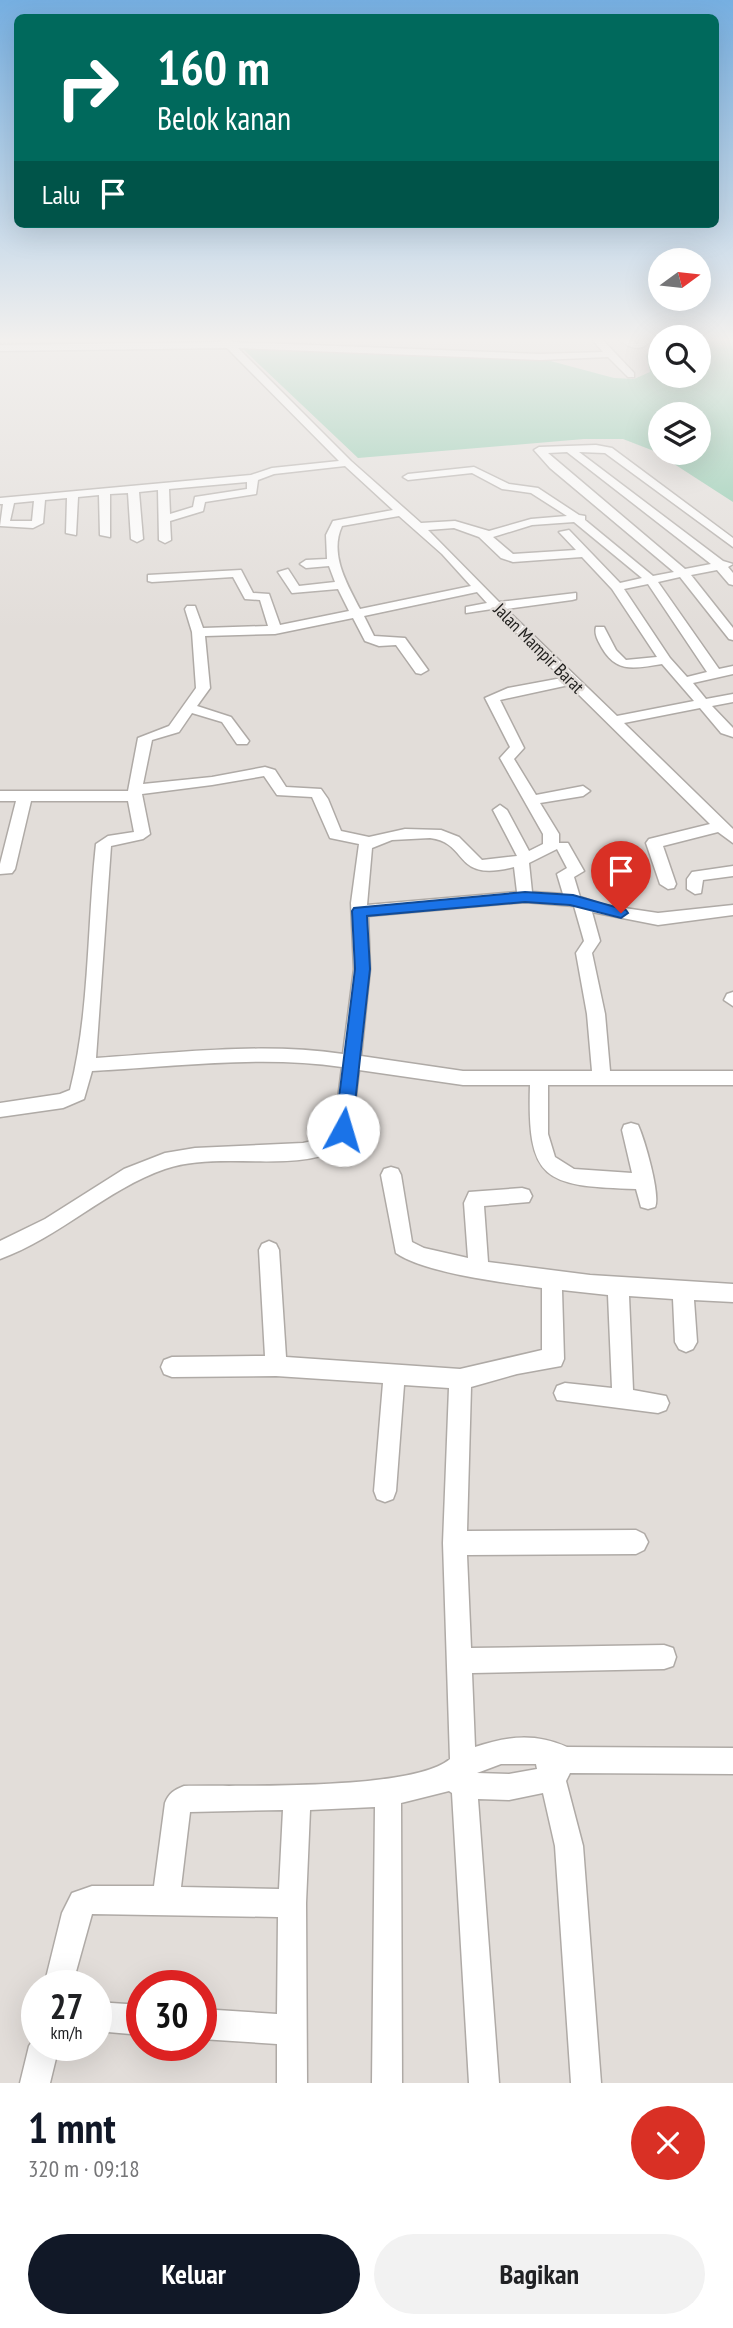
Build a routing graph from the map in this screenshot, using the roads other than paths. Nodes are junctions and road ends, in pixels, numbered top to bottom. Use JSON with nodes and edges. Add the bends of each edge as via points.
{"nodes":[{"id":1,"x":318,"y":434,"type":"edge"},
{"id":2,"x":568,"y":448,"type":"junction"},
{"id":3,"x":346,"y":461,"type":"junction"},
{"id":4,"x":408,"y":477,"type":"dead end"},
{"id":5,"x":253,"y":478,"type":"junction"},
{"id":6,"x":198,"y":484,"type":"junction"},
{"id":7,"x":163,"y":487,"type":"junction"},
{"id":8,"x":134,"y":489,"type":"junction"},
{"id":9,"x":104,"y":492,"type":"junction"},
{"id":10,"x":73,"y":495,"type":"junction"},
{"id":11,"x":671,"y":497,"type":"junction"},
{"id":12,"x":40,"y":498,"type":"junction"},
{"id":13,"x":199,"y":499,"type":"junction"},
{"id":14,"x":4,"y":501,"type":"edge"},
{"id":15,"x":640,"y":504,"type":"junction"},
{"id":16,"x":609,"y":511,"type":"junction"},
{"id":17,"x":403,"y":512,"type":"junction"},
{"id":18,"x":577,"y":518,"type":"junction"},
{"id":19,"x":164,"y":519,"type":"junction"},
{"id":20,"x":640,"y":520,"type":"junction"},
{"id":21,"x":418,"y":527,"type":"junction"},
{"id":22,"x":565,"y":532,"type":"dead end"},
{"id":23,"x":72,"y":533,"type":"dead end"},
{"id":24,"x":106,"y":535,"type":"dead end"},
{"id":25,"x":484,"y":535,"type":"junction"},
{"id":26,"x":137,"y":539,"type":"dead end"},
{"id":27,"x":165,"y":540,"type":"dead end"},
{"id":28,"x":733,"y":544,"type":"edge"},
{"id":29,"x":583,"y":553,"type":"junction"},
{"id":30,"x":334,"y":562,"type":"junction"},
{"id":31,"x":306,"y":564,"type":"dead end"},
{"id":32,"x":727,"y":564,"type":"edge"},
{"id":33,"x":284,"y":572,"type":"dead end"},
{"id":34,"x":684,"y":574,"type":"junction"},
{"id":35,"x":152,"y":578,"type":"dead end"},
{"id":36,"x":651,"y":580,"type":"junction"},
{"id":37,"x":733,"y":581,"type":"edge"},
{"id":38,"x":341,"y":585,"type":"junction"},
{"id":39,"x":617,"y":587,"type":"junction"},
{"id":40,"x":481,"y":588,"type":"junction"},
{"id":41,"x":572,"y":596,"type":"dead end"},
{"id":42,"x":496,"y":606,"type":"junction"},
{"id":43,"x":191,"y":609,"type":"dead end"},
{"id":44,"x":470,"y":610,"type":"dead end"},
{"id":45,"x":358,"y":612,"type":"junction"},
{"id":46,"x":275,"y":630,"type":"junction"},
{"id":47,"x":600,"y":630,"type":"dead end"},
{"id":48,"x":198,"y":632,"type":"junction"},
{"id":49,"x":733,"y":636,"type":"edge"},
{"id":50,"x":665,"y":660,"type":"junction"},
{"id":51,"x":421,"y":670,"type":"dead end"},
{"id":52,"x":733,"y":670,"type":"edge"},
{"id":53,"x":716,"y":674,"type":"junction"},
{"id":54,"x":573,"y":680,"type":"junction"},
{"id":55,"x":682,"y":682,"type":"junction"},
{"id":56,"x":733,"y":698,"type":"edge"},
{"id":57,"x":733,"y":703,"type":"edge"},
{"id":58,"x":188,"y":708,"type":"junction"},
{"id":59,"x":706,"y":708,"type":"junction"},
{"id":60,"x":616,"y":724,"type":"junction"},
{"id":61,"x":733,"y":733,"type":"edge"},
{"id":62,"x":242,"y":741,"type":"dead end"},
{"id":63,"x":583,"y":791,"type":"dead end"},
{"id":64,"x":134,"y":793,"type":"junction"},
{"id":65,"x":0,"y":796,"type":"edge"},
{"id":66,"x":26,"y":796,"type":"junction"},
{"id":67,"x":532,"y":800,"type":"junction"},
{"id":68,"x":500,"y":810,"type":"dead end"},
{"id":69,"x":724,"y":822,"type":"edge"},
{"id":70,"x":733,"y":838,"type":"edge"},
{"id":71,"x":366,"y":844,"type":"junction"},
{"id":72,"x":562,"y":846,"type":"dead end"},
{"id":73,"x":524,"y":860,"type":"junction"},
{"id":74,"x":0,"y":869,"type":"edge"},
{"id":75,"x":733,"y":871,"type":"edge"},
{"id":76,"x":668,"y":884,"type":"dead end"},
{"id":77,"x":695,"y":889,"type":"dead end"},
{"id":78,"x":525,"y":897,"type":"junction"},
{"id":79,"x":577,"y":903,"type":"junction"},
{"id":80,"x":733,"y":910,"type":"edge"},
{"id":81,"x":359,"y":911,"type":"junction"},
{"id":82,"x":351,"y":1060,"type":"junction"},
{"id":83,"x":85,"y":1065,"type":"junction"},
{"id":84,"x":601,"y":1076,"type":"junction"},
{"id":85,"x":733,"y":1078,"type":"edge"},
{"id":86,"x":539,"y":1080,"type":"junction"},
{"id":87,"x":0,"y":1110,"type":"edge"},
{"id":88,"x":631,"y":1130,"type":"dead end"},
{"id":89,"x":391,"y":1175,"type":"dead end"},
{"id":90,"x":644,"y":1181,"type":"junction"},
{"id":91,"x":522,"y":1196,"type":"dead end"},
{"id":92,"x":648,"y":1200,"type":"dead end"},
{"id":93,"x":0,"y":1250,"type":"edge"},
{"id":94,"x":269,"y":1250,"type":"dead end"},
{"id":95,"x":479,"y":1270,"type":"junction"},
{"id":96,"x":552,"y":1281,"type":"junction"},
{"id":97,"x":618,"y":1285,"type":"junction"},
{"id":98,"x":683,"y":1290,"type":"junction"},
{"id":99,"x":733,"y":1293,"type":"edge"},
{"id":100,"x":686,"y":1342,"type":"dead end"},
{"id":101,"x":276,"y":1366,"type":"junction"},
{"id":102,"x":172,"y":1367,"type":"dead end"},
{"id":103,"x":394,"y":1375,"type":"junction"},
{"id":104,"x":460,"y":1379,"type":"junction"},
{"id":105,"x":565,"y":1393,"type":"dead end"},
{"id":106,"x":623,"y":1399,"type":"junction"},
{"id":107,"x":658,"y":1403,"type":"dead end"},
{"id":108,"x":385,"y":1491,"type":"dead end"},
{"id":109,"x":636,"y":1542,"type":"dead end"},
{"id":110,"x":455,"y":1543,"type":"junction"},
{"id":111,"x":664,"y":1657,"type":"dead end"},
{"id":112,"x":461,"y":1661,"type":"junction"},
{"id":113,"x":733,"y":1761,"type":"edge"},
{"id":114,"x":554,"y":1763,"type":"junction"},
{"id":115,"x":459,"y":1776,"type":"junction"},
{"id":116,"x":388,"y":1793,"type":"junction"},
{"id":117,"x":297,"y":1797,"type":"junction"},
{"id":118,"x":166,"y":1900,"type":"junction"},
{"id":119,"x":292,"y":1903,"type":"junction"},
{"id":120,"x":62,"y":1970,"type":"edge"},
{"id":121,"x":217,"y":2025,"type":"edge"},
{"id":122,"x":293,"y":2030,"type":"junction"},
{"id":123,"x":40,"y":2061,"type":"edge"},
{"id":124,"x":35,"y":2083,"type":"edge"},
{"id":125,"x":292,"y":2083,"type":"edge"},
{"id":126,"x":387,"y":2083,"type":"edge"},
{"id":127,"x":484,"y":2083,"type":"edge"},
{"id":128,"x":586,"y":2083,"type":"edge"}],
"edges":[{"from":1,"to":3,"type":"street","name":"Jalan Mampir Barat"},
{"from":2,"to":11,"type":"street","via":[[608,450]]},
{"from":2,"to":15,"type":"street"},
{"from":2,"to":16,"type":"street","via":[[539,451]]},
{"from":3,"to":5,"type":"street"},
{"from":3,"to":17,"type":"street","name":"Jalan Mampir Barat"},
{"from":4,"to":18,"type":"street","via":[[474,470],[506,487],[534,490]]},
{"from":5,"to":6,"type":"street"},
{"from":5,"to":13,"type":"street","via":[[252,492]]},
{"from":6,"to":7,"type":"street"},
{"from":6,"to":13,"type":"street"},
{"from":7,"to":8,"type":"street"},
{"from":7,"to":19,"type":"street"},
{"from":8,"to":9,"type":"street"},
{"from":8,"to":26,"type":"street"},
{"from":9,"to":10,"type":"street"},
{"from":9,"to":24,"type":"street"},
{"from":10,"to":12,"type":"street"},
{"from":10,"to":23,"type":"street"},
{"from":11,"to":15,"type":"street"},
{"from":11,"to":28,"type":"street"},
{"from":12,"to":14,"type":"street"},
{"from":12,"to":14,"type":"street","via":[[33,525],[4,524]]},
{"from":13,"to":19,"type":"street","via":[[199,509]]},
{"from":15,"to":16,"type":"street"},
{"from":15,"to":20,"type":"street"},
{"from":16,"to":18,"type":"street"},
{"from":16,"to":20,"type":"street"},
{"from":17,"to":21,"type":"street","name":"Jalan Mampir Barat"},
{"from":17,"to":30,"type":"street","via":[[337,523],[332,532]]},
{"from":18,"to":25,"type":"street","via":[[531,522]]},
{"from":18,"to":36,"type":"street"},
{"from":19,"to":27,"type":"street"},
{"from":20,"to":32,"type":"street"},
{"from":20,"to":34,"type":"street"},
{"from":21,"to":25,"type":"street","via":[[455,524]]},
{"from":21,"to":40,"type":"street","name":"Jalan Mampir Barat"},
{"from":22,"to":29,"type":"street"},
{"from":25,"to":29,"type":"street","via":[[513,558]]},
{"from":29,"to":39,"type":"street"},
{"from":30,"to":31,"type":"street"},
{"from":30,"to":38,"type":"street"},
{"from":32,"to":34,"type":"street"},
{"from":32,"to":37,"type":"street"},
{"from":33,"to":38,"type":"street","via":[[296,590]]},
{"from":34,"to":36,"type":"street"},
{"from":34,"to":49,"type":"street"},
{"from":35,"to":46,"type":"street","via":[[237,573],[249,596],[265,597]]},
{"from":36,"to":39,"type":"street"},
{"from":36,"to":53,"type":"street"},
{"from":38,"to":45,"type":"street"},
{"from":39,"to":50,"type":"street"},
{"from":40,"to":42,"type":"street","name":"Jalan Mampir Barat"},
{"from":40,"to":45,"type":"street"},
{"from":41,"to":42,"type":"street"},
{"from":42,"to":44,"type":"street"},
{"from":42,"to":54,"type":"street","name":"Jalan Mampir Barat"},
{"from":43,"to":48,"type":"street"},
{"from":45,"to":46,"type":"street"},
{"from":45,"to":51,"type":"street","via":[[369,638],[400,641]]},
{"from":46,"to":48,"type":"street"},
{"from":47,"to":50,"type":"street","via":[[621,664]]},
{"from":48,"to":58,"type":"street","via":[[203,688]]},
{"from":50,"to":55,"type":"street"},
{"from":52,"to":53,"type":"street"},
{"from":53,"to":55,"type":"street"},
{"from":54,"to":60,"type":"street","name":"Jalan Mampir Barat"},
{"from":54,"to":67,"type":"street","via":[[492,698],[517,748],[507,758]]},
{"from":55,"to":59,"type":"street"},
{"from":56,"to":59,"type":"street"},
{"from":57,"to":59,"type":"street"},
{"from":58,"to":62,"type":"street","via":[[226,718]]},
{"from":58,"to":64,"type":"street","via":[[174,729],[145,737]]},
{"from":59,"to":60,"type":"street"},
{"from":59,"to":61,"type":"street"},
{"from":60,"to":69,"type":"street","name":"Jalan Mampir Barat"},
{"from":63,"to":67,"type":"street"},
{"from":64,"to":66,"type":"street"},
{"from":64,"to":71,"type":"street","via":[[265,771],[282,792],[316,792],[334,835],[362,838]]},
{"from":64,"to":83,"type":"street","via":[[142,834],[104,844]]},
{"from":65,"to":66,"type":"street"},
{"from":66,"to":74,"type":"street","via":[[7,869]]},
{"from":67,"to":73,"type":"street","via":[[552,842]]},
{"from":68,"to":73,"type":"street"},
{"from":69,"to":70,"type":"street","name":"Jalan Mampir Barat"},
{"from":69,"to":76,"type":"street","via":[[654,843]]},
{"from":71,"to":73,"type":"street","via":[[394,835],[433,834],[448,837],[461,846],[467,858],[484,866]]},
{"from":71,"to":81,"type":"street"},
{"from":72,"to":79,"type":"street","via":[[576,871],[565,874]]},
{"from":73,"to":78,"type":"street"},
{"from":75,"to":77,"type":"street","via":[[697,876]]},
{"from":78,"to":79,"type":"street"},
{"from":78,"to":81,"type":"street"},
{"from":79,"to":80,"type":"street","via":[[658,919]]},
{"from":79,"to":84,"type":"street","via":[[592,941],[584,953],[596,1014]]},
{"from":81,"to":82,"type":"street","via":[[362,969]]},
{"from":82,"to":83,"type":"street","via":[[257,1056]]},
{"from":82,"to":86,"type":"street","via":[[463,1078]]},
{"from":82,"to":93,"type":"street","via":[[339,1142],[329,1147],[165,1161],[131,1175]]},
{"from":83,"to":87,"type":"street","via":[[78,1094],[71,1098]]},
{"from":84,"to":85,"type":"street"},
{"from":84,"to":86,"type":"street"},
{"from":86,"to":90,"type":"street","via":[[541,1148],[557,1170],[574,1177]]},
{"from":88,"to":90,"type":"street"},
{"from":89,"to":95,"type":"street","via":[[403,1247]]},
{"from":90,"to":92,"type":"street"},
{"from":91,"to":95,"type":"street","via":[[477,1198],[474,1202]]},
{"from":94,"to":101,"type":"street"},
{"from":95,"to":96,"type":"street"},
{"from":96,"to":97,"type":"street"},
{"from":96,"to":104,"type":"street","via":[[553,1359],[527,1359],[489,1374]]},
{"from":97,"to":98,"type":"street"},
{"from":97,"to":106,"type":"street"},
{"from":98,"to":99,"type":"street"},
{"from":98,"to":100,"type":"street"},
{"from":101,"to":102,"type":"street"},
{"from":101,"to":103,"type":"street"},
{"from":103,"to":104,"type":"street"},
{"from":103,"to":108,"type":"street"},
{"from":104,"to":110,"type":"street"},
{"from":105,"to":106,"type":"street"},
{"from":106,"to":107,"type":"street"},
{"from":109,"to":110,"type":"street"},
{"from":110,"to":112,"type":"street"},
{"from":111,"to":112,"type":"street"},
{"from":112,"to":115,"type":"street"},
{"from":113,"to":114,"type":"street"},
{"from":114,"to":115,"type":"street","via":[[503,1787]]},
{"from":114,"to":115,"type":"street","via":[[501,1751]]},
{"from":114,"to":128,"type":"street","via":[[569,1846]]},
{"from":115,"to":116,"type":"street"},
{"from":115,"to":127,"type":"street"},
{"from":116,"to":117,"type":"street"},
{"from":116,"to":126,"type":"street"},
{"from":117,"to":118,"type":"street","via":[[184,1799],[178,1803]]},
{"from":117,"to":119,"type":"street"},
{"from":118,"to":119,"type":"street"},
{"from":118,"to":120,"type":"street","via":[[82,1903]]},
{"from":119,"to":122,"type":"street"},
{"from":121,"to":122,"type":"street"},
{"from":122,"to":125,"type":"street"},
{"from":123,"to":124,"type":"street"}]}
